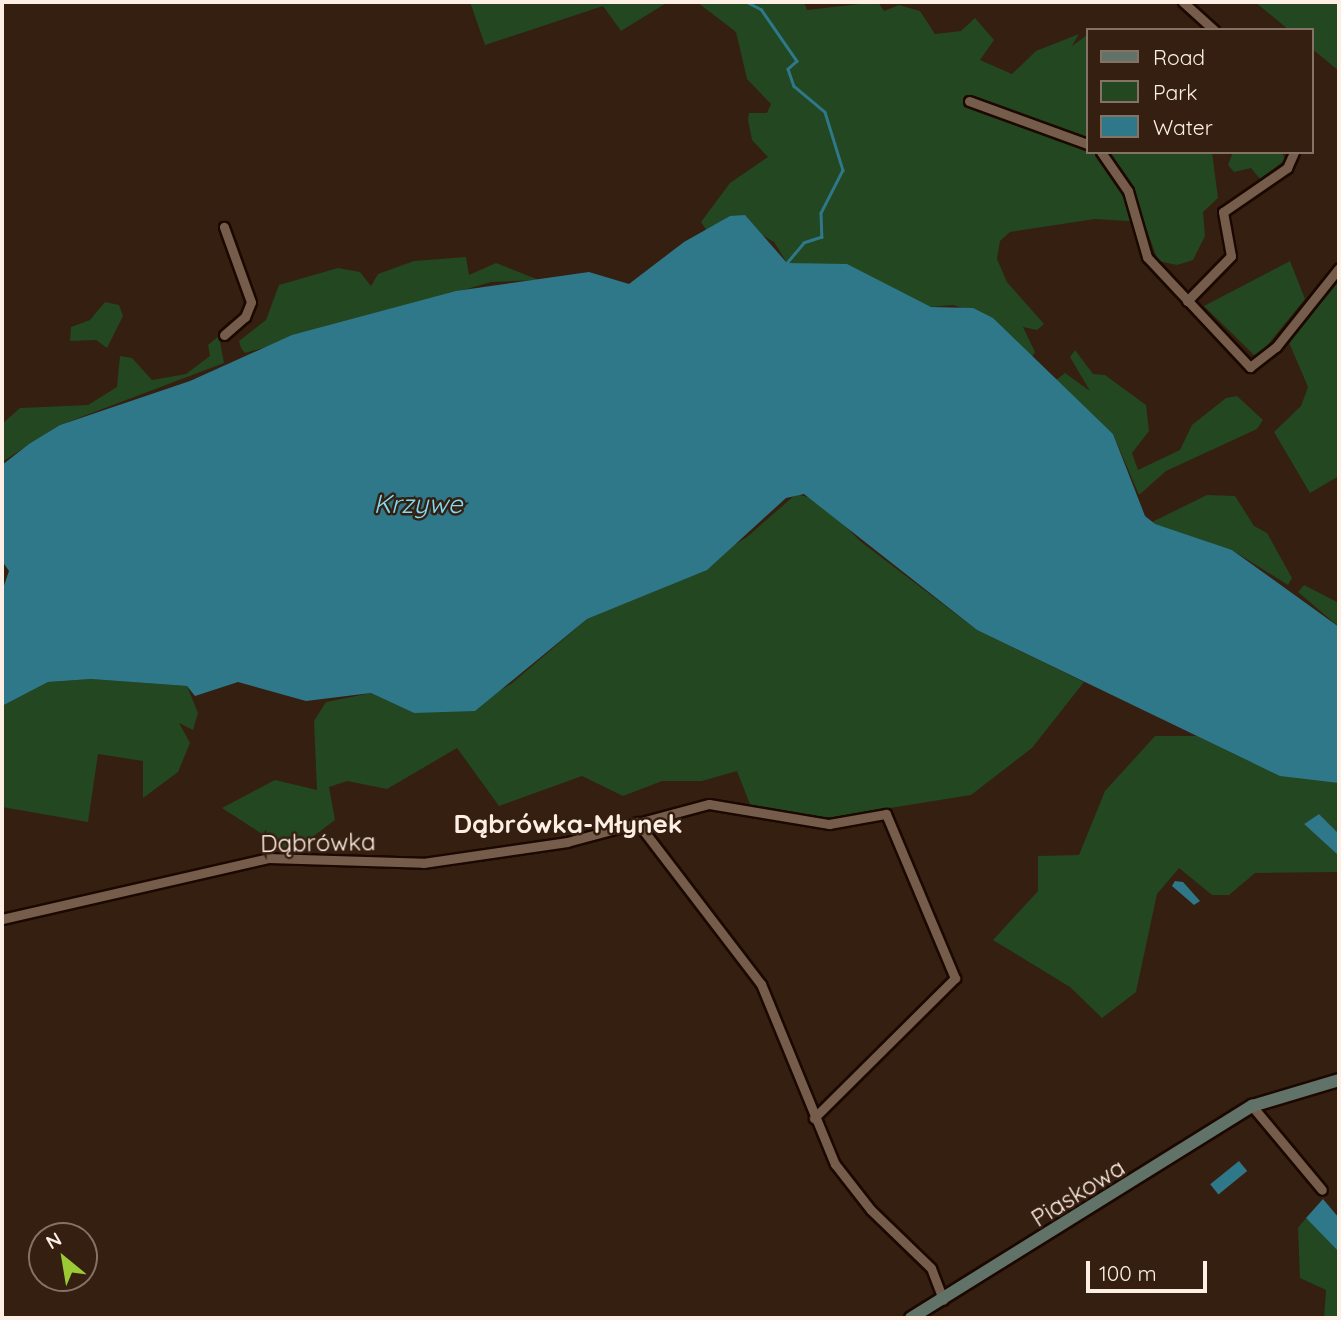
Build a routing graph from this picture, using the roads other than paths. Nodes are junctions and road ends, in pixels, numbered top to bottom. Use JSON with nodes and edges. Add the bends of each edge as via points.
{"nodes":[{"id":1,"x":1184,"y":2,"type":"edge"},
{"id":2,"x":1212,"y":28,"type":"edge"},
{"id":3,"x":968,"y":101,"type":"dead end"},
{"id":4,"x":1086,"y":144,"type":"edge"},
{"id":5,"x":1102,"y":154,"type":"edge"},
{"id":6,"x":1293,"y":154,"type":"edge"},
{"id":7,"x":224,"y":227,"type":"dead end"},
{"id":8,"x":1339,"y":268,"type":"edge"},
{"id":9,"x":1187,"y":301,"type":"junction"},
{"id":10,"x":223,"y":335,"type":"dead end"},
{"id":11,"x":637,"y":822,"type":"junction"},
{"id":12,"x":2,"y":919,"type":"edge"},
{"id":13,"x":1339,"y":1080,"type":"edge"},
{"id":14,"x":1252,"y":1106,"type":"junction"},
{"id":15,"x":814,"y":1118,"type":"junction"},
{"id":16,"x":1322,"y":1191,"type":"dead end"},
{"id":17,"x":943,"y":1300,"type":"junction"},
{"id":18,"x":911,"y":1318,"type":"edge"}],
"edges":[{"from":1,"to":2,"type":"street"},
{"from":3,"to":4,"type":"street"},
{"from":5,"to":9,"type":"street","via":[[1128,191],[1147,257]]},
{"from":6,"to":9,"type":"street","via":[[1287,168],[1223,212],[1231,256]]},
{"from":7,"to":10,"type":"street","via":[[251,302],[245,317]]},
{"from":8,"to":9,"type":"street","via":[[1276,347],[1250,367]]},
{"from":11,"to":12,"type":"street","name":"Dąbrówka","via":[[567,842],[423,863],[268,858]]},
{"from":11,"to":15,"type":"street","via":[[761,985]]},
{"from":11,"to":15,"type":"street","name":"Dąbrówka","via":[[709,804],[829,824],[886,814],[955,978]]},
{"from":13,"to":14,"type":"street","name":"Piaskowa"},
{"from":14,"to":16,"type":"street"},
{"from":14,"to":17,"type":"street","name":"Piaskowa"},
{"from":15,"to":17,"type":"street","via":[[835,1164],[870,1210],[931,1268]]},
{"from":17,"to":18,"type":"street","name":"Piaskowa"}]}
